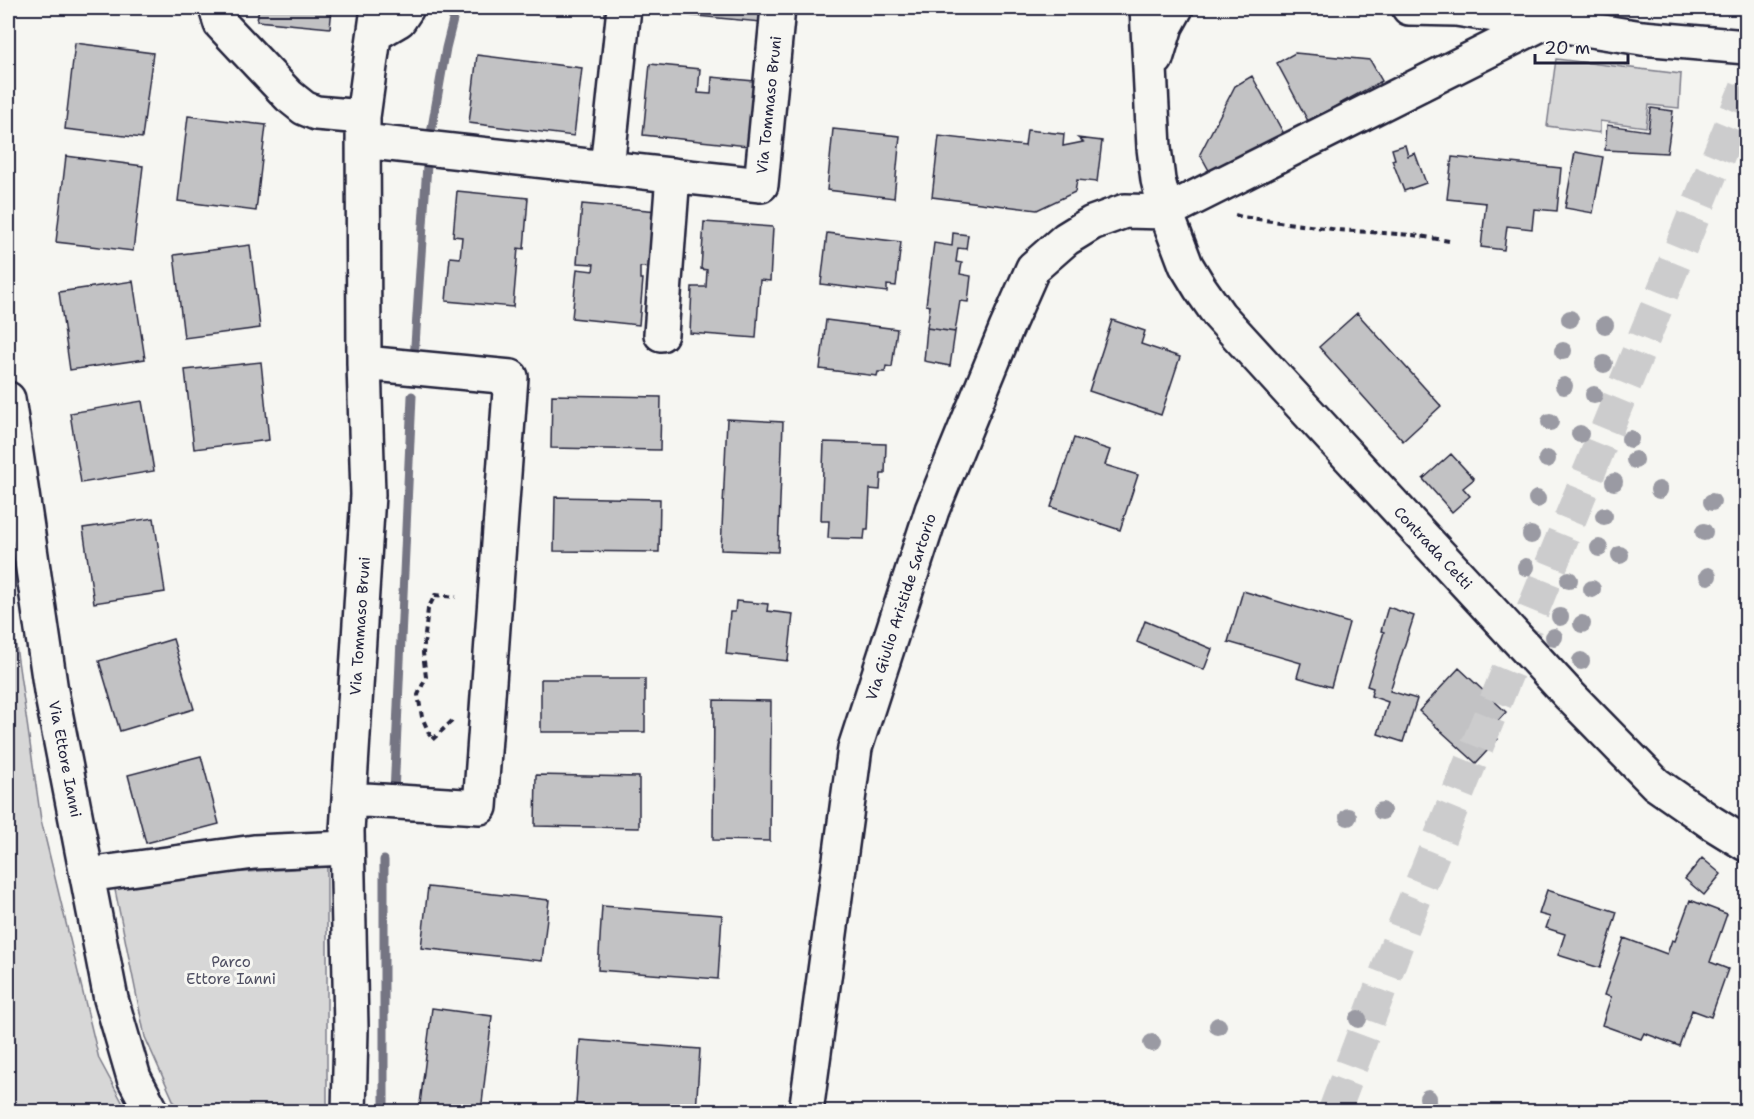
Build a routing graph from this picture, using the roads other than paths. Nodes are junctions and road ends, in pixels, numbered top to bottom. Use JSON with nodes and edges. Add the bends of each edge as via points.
{"nodes":[{"id":1,"x":216,"y":8,"type":"edge"},
{"id":2,"x":407,"y":8,"type":"edge"},
{"id":3,"x":624,"y":8,"type":"edge"},
{"id":4,"x":778,"y":8,"type":"edge"},
{"id":5,"x":1169,"y":8,"type":"edge"},
{"id":6,"x":1409,"y":8,"type":"edge"},
{"id":7,"x":1453,"y":8,"type":"edge"},
{"id":8,"x":377,"y":21,"type":"edge"},
{"id":9,"x":1545,"y":22,"type":"junction"},
{"id":10,"x":1746,"y":47,"type":"edge"},
{"id":11,"x":363,"y":129,"type":"junction"},
{"id":12,"x":608,"y":168,"type":"junction"},
{"id":13,"x":673,"y":175,"type":"junction"},
{"id":14,"x":1166,"y":212,"type":"junction"},
{"id":15,"x":661,"y":334,"type":"dead end"},
{"id":16,"x":364,"y":363,"type":"junction"},
{"id":17,"x":8,"y":399,"type":"edge"},
{"id":18,"x":350,"y":799,"type":"junction"},
{"id":19,"x":1746,"y":844,"type":"edge"},
{"id":20,"x":346,"y":848,"type":"junction"},
{"id":21,"x":87,"y":875,"type":"junction"},
{"id":22,"x":152,"y":1112,"type":"edge"},
{"id":23,"x":349,"y":1112,"type":"edge"},
{"id":24,"x":806,"y":1112,"type":"edge"}],
"edges":[{"from":1,"to":11,"type":"street","via":[[221,24],[288,96],[304,108]]},
{"from":2,"to":8,"type":"street","via":[[399,20]]},
{"from":3,"to":12,"type":"street"},
{"from":4,"to":13,"type":"street","name":"Via Tommaso Bruni","via":[[761,185]]},
{"from":5,"to":14,"type":"street","name":"Contrada Cetti","via":[[1150,77],[1154,148]]},
{"from":6,"to":7,"type":"street"},
{"from":7,"to":9,"type":"street"},
{"from":8,"to":11,"type":"street","name":"Via Tommaso Bruni"},
{"from":9,"to":10,"type":"street","via":[[1642,38]]},
{"from":9,"to":14,"type":"street"},
{"from":11,"to":12,"type":"street","name":"Via Tommaso Bruni","via":[[428,148]]},
{"from":11,"to":16,"type":"street","name":"Via Tommaso Bruni"},
{"from":12,"to":13,"type":"street","name":"Via Tommaso Bruni"},
{"from":13,"to":15,"type":"street"},
{"from":14,"to":19,"type":"street","name":"Contrada Cetti","via":[[1186,265],[1200,288],[1219,315],[1282,384],[1656,784]]},
{"from":14,"to":24,"type":"street","name":"Via Giulio Aristide Sartorio","via":[[1125,211],[1092,223],[1066,239],[1033,268],[932,510],[855,748]]},
{"from":16,"to":18,"type":"street","name":"Via Tommaso Bruni","via":[[368,495]]},
{"from":16,"to":18,"type":"street","via":[[511,377],[480,807]]},
{"from":17,"to":21,"type":"street","name":"Via Ettore Ianni","via":[[51,692]]},
{"from":18,"to":20,"type":"street","name":"Via Tommaso Bruni"},
{"from":20,"to":21,"type":"street","via":[[254,852]]},
{"from":20,"to":23,"type":"street","name":"Via Tommaso Bruni"},
{"from":21,"to":22,"type":"street","name":"Via Ettore Ianni","via":[[111,999],[134,1078]]}]}
